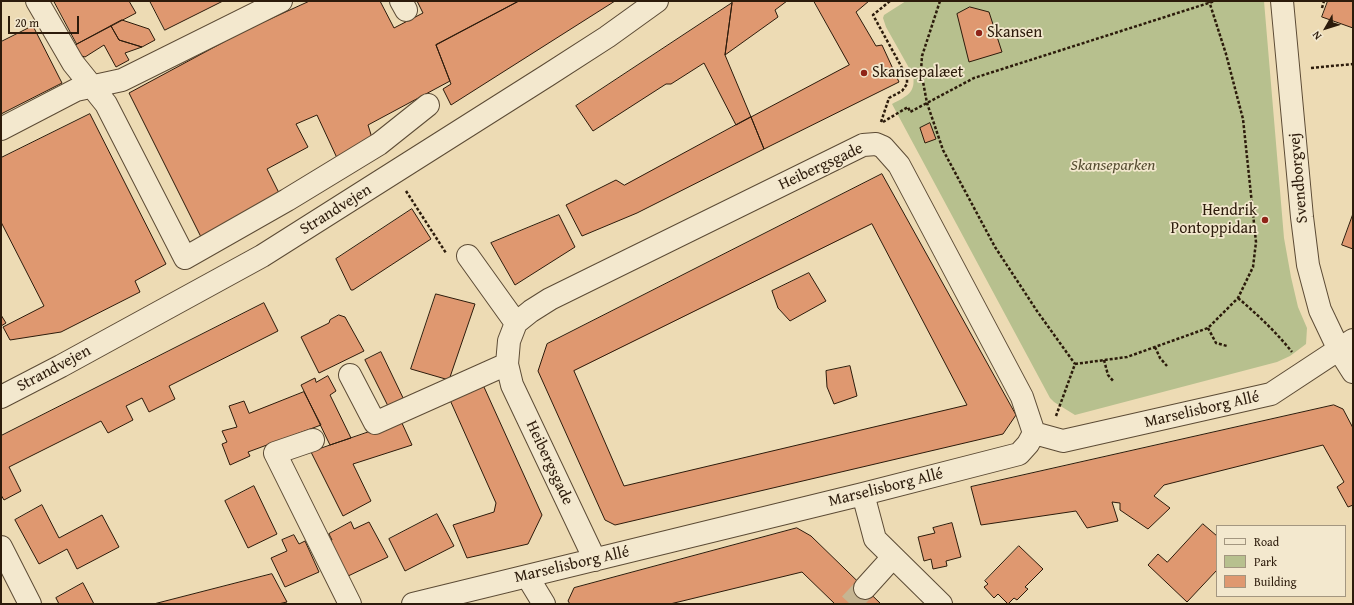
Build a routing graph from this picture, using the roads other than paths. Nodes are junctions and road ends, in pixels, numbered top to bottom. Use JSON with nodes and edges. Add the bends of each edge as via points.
{"nodes":[{"id":1,"x":37,"y":1,"type":"edge"},
{"id":2,"x":281,"y":1,"type":"edge"},
{"id":3,"x":657,"y":1,"type":"edge"},
{"id":4,"x":1282,"y":1,"type":"edge"},
{"id":5,"x":92,"y":87,"type":"junction"},
{"id":6,"x":428,"y":104,"type":"dead end"},
{"id":7,"x":1,"y":129,"type":"edge"},
{"id":8,"x":458,"y":257,"type":"road end"},
{"id":9,"x":516,"y":323,"type":"junction"},
{"id":10,"x":1346,"y":345,"type":"edge"},
{"id":11,"x":507,"y":364,"type":"junction"},
{"id":12,"x":1353,"y":372,"type":"edge"},
{"id":13,"x":350,"y":375,"type":"dead end"},
{"id":14,"x":1,"y":397,"type":"edge"},
{"id":15,"x":1034,"y":433,"type":"junction"},
{"id":16,"x":313,"y":440,"type":"dead end"},
{"id":17,"x":863,"y":494,"type":"junction"},
{"id":18,"x":1,"y":547,"type":"edge"},
{"id":19,"x":894,"y":557,"type":"junction"},
{"id":20,"x":595,"y":560,"type":"junction"},
{"id":21,"x":527,"y":576,"type":"junction"},
{"id":22,"x":864,"y":588,"type":"tunnel mouth"},
{"id":23,"x":30,"y":604,"type":"edge"},
{"id":24,"x":350,"y":604,"type":"edge"},
{"id":25,"x":413,"y":604,"type":"edge"},
{"id":26,"x":544,"y":604,"type":"edge"},
{"id":27,"x":941,"y":604,"type":"edge"}],
"edges":[{"from":1,"to":5,"type":"street","via":[[73,63]]},
{"from":2,"to":5,"type":"street","via":[[122,80]]},
{"from":3,"to":14,"type":"street","name":"Strandvejen","via":[[607,37],[262,256]]},
{"from":4,"to":10,"type":"street","name":"Svendborgvej","via":[[1308,265],[1320,310]]},
{"from":5,"to":6,"type":"street","via":[[106,104],[184,258],[379,144]]},
{"from":5,"to":7,"type":"street","via":[[76,90]]},
{"from":8,"to":9,"type":"street"},
{"from":9,"to":11,"type":"street","name":"Heibergsgade","via":[[509,341]]},
{"from":9,"to":15,"type":"street","name":"Heibergsgade","via":[[564,292],[852,150],[863,145],[876,144],[883,147],[899,165],[916,194],[1022,397]]},
{"from":10,"to":12,"type":"street","name":"Svendborgvej"},
{"from":10,"to":15,"type":"street","name":"Marselisborg Allé","via":[[1272,394],[1063,441]]},
{"from":11,"to":13,"type":"street","via":[[375,423]]},
{"from":11,"to":20,"type":"street","name":"Heibergsgade","via":[[512,385]]},
{"from":15,"to":17,"type":"street","name":"Marselisborg Allé","via":[[1019,454]]},
{"from":16,"to":24,"type":"street","via":[[275,453]]},
{"from":17,"to":19,"type":"street","via":[[875,539]]},
{"from":17,"to":20,"type":"street","name":"Marselisborg Allé"},
{"from":18,"to":23,"type":"street"},
{"from":19,"to":22,"type":"street"},
{"from":19,"to":27,"type":"street"},
{"from":20,"to":21,"type":"street","name":"Marselisborg Allé"},
{"from":21,"to":25,"type":"street","name":"Marselisborg Allé"},
{"from":21,"to":26,"type":"street"}]}
